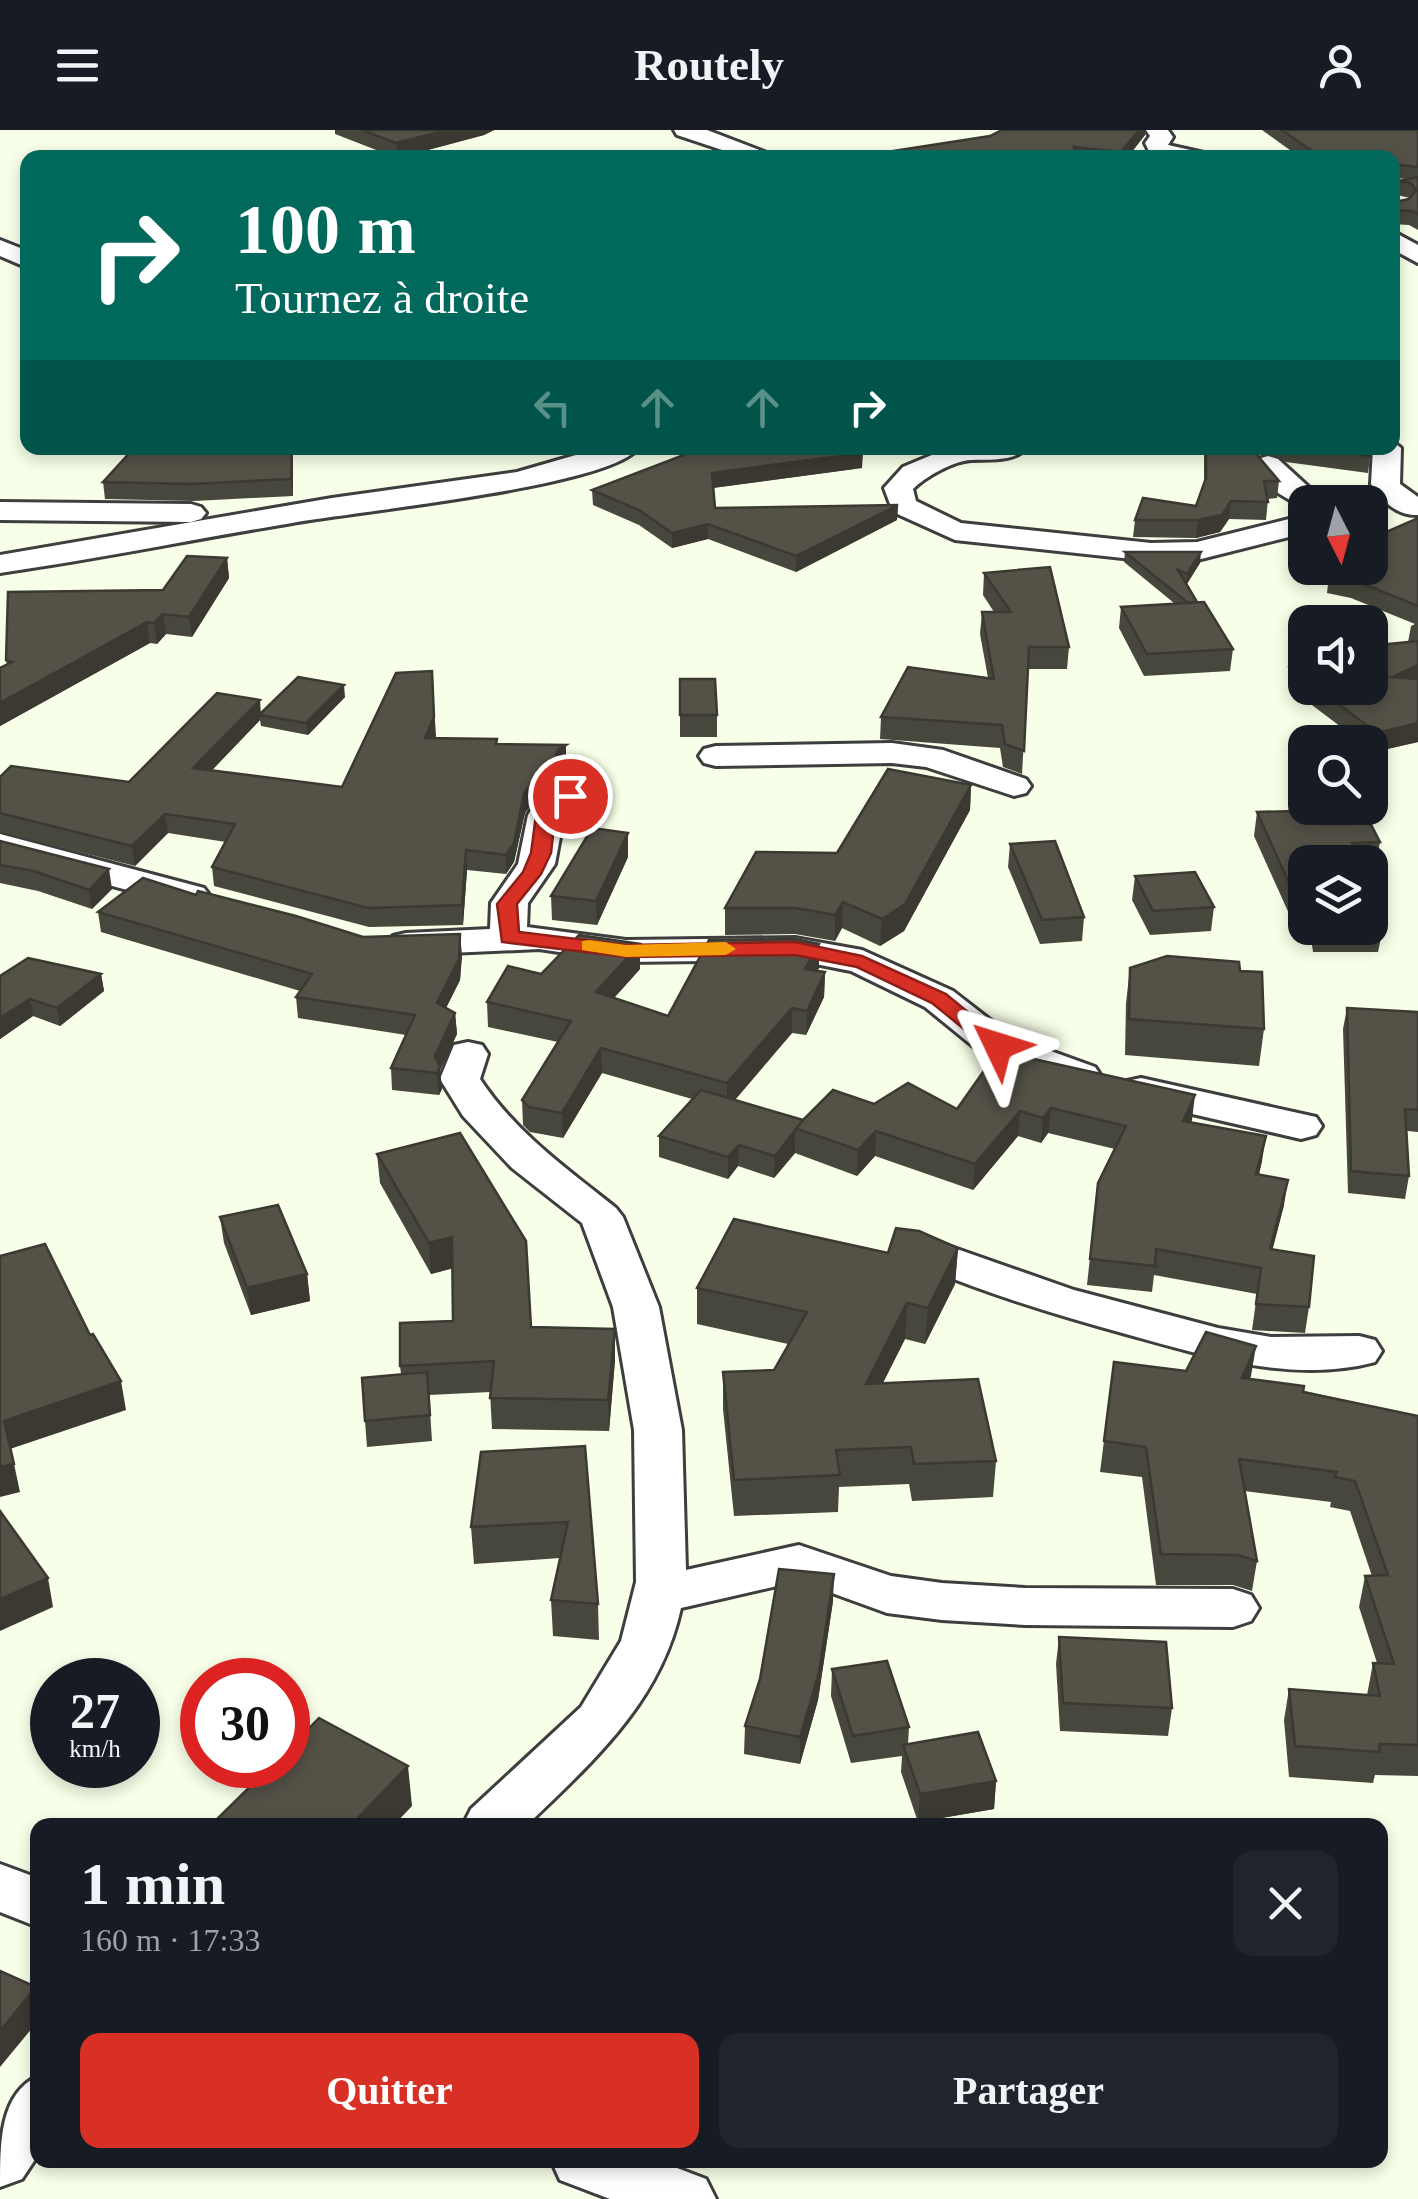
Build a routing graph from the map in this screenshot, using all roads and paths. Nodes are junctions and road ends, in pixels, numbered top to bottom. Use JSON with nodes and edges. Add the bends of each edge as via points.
{"nodes":[{"id":1,"x":685,"y":130,"type":"edge"},
{"id":2,"x":1157,"y":130,"type":"edge"},
{"id":3,"x":745,"y":150,"type":"edge"},
{"id":4,"x":1160,"y":150,"type":"edge"},
{"id":5,"x":605,"y":455,"type":"edge"},
{"id":6,"x":946,"y":455,"type":"edge"},
{"id":7,"x":1385,"y":455,"type":"edge"},
{"id":8,"x":1268,"y":465,"type":"edge"},
{"id":9,"x":1288,"y":487,"type":"edge"},
{"id":10,"x":1415,"y":507,"type":"edge"},
{"id":11,"x":1388,"y":510,"type":"edge"},
{"id":12,"x":0,"y":511,"type":"edge"},
{"id":13,"x":297,"y":513,"type":"junction"},
{"id":14,"x":1288,"y":528,"type":"edge"},
{"id":15,"x":0,"y":564,"type":"edge"},
{"id":16,"x":716,"y":756,"type":"dead end"},
{"id":17,"x":574,"y":777,"type":"dead end"},
{"id":18,"x":1014,"y":786,"type":"dead end"},
{"id":19,"x":0,"y":845,"type":"edge"},
{"id":20,"x":222,"y":904,"type":"edge"},
{"id":21,"x":509,"y":938,"type":"junction"},
{"id":22,"x":366,"y":943,"type":"edge"},
{"id":23,"x":468,"y":1054,"type":"dead end"},
{"id":24,"x":1301,"y":1126,"type":"dead end"},
{"id":25,"x":936,"y":1256,"type":"edge"},
{"id":26,"x":1359,"y":1351,"type":"dead end"},
{"id":27,"x":658,"y":1595,"type":"junction"},
{"id":28,"x":1233,"y":1608,"type":"dead end"},
{"id":29,"x":497,"y":1818,"type":"edge"},
{"id":30,"x":0,"y":1887,"type":"edge"},
{"id":31,"x":30,"y":1900,"type":"edge"},
{"id":32,"x":30,"y":2114,"type":"edge"},
{"id":33,"x":0,"y":2159,"type":"edge"},
{"id":34,"x":601,"y":2178,"type":"edge"},
{"id":35,"x":684,"y":2199,"type":"edge"}],
"edges":[{"from":1,"to":3,"type":"street"},
{"from":2,"to":4,"type":"street"},
{"from":5,"to":13,"type":"street","via":[[563,471],[515,467]]},
{"from":6,"to":14,"type":"street","via":[[898,488],[902,506],[955,531],[1151,552],[1197,551]]},
{"from":7,"to":10,"type":"street","via":[[1387,491]]},
{"from":8,"to":9,"type":"street"},
{"from":10,"to":11,"type":"street"},
{"from":12,"to":13,"type":"street"},
{"from":13,"to":15,"type":"street"},
{"from":16,"to":18,"type":"street","via":[[931,757]]},
{"from":17,"to":21,"type":"street","via":[[562,810],[546,815],[545,842],[531,874],[507,904]]},
{"from":19,"to":20,"type":"street"},
{"from":21,"to":22,"type":"street"},
{"from":21,"to":24,"type":"street","via":[[626,951],[795,948],[862,962],[939,998],[998,1046],[1064,1073]]},
{"from":23,"to":27,"type":"street","via":[[460,1079],[478,1107],[527,1158],[601,1217],[636,1307],[658,1430]]},
{"from":25,"to":26,"type":"street","via":[[992,1281],[1228,1346],[1316,1356]]},
{"from":27,"to":28,"type":"street","via":[[799,1563],[864,1588],[960,1604]]},
{"from":27,"to":29,"type":"street","via":[[648,1643],[600,1721]]},
{"from":30,"to":31,"type":"street"},
{"from":32,"to":33,"type":"street"},
{"from":34,"to":35,"type":"street"}]}
